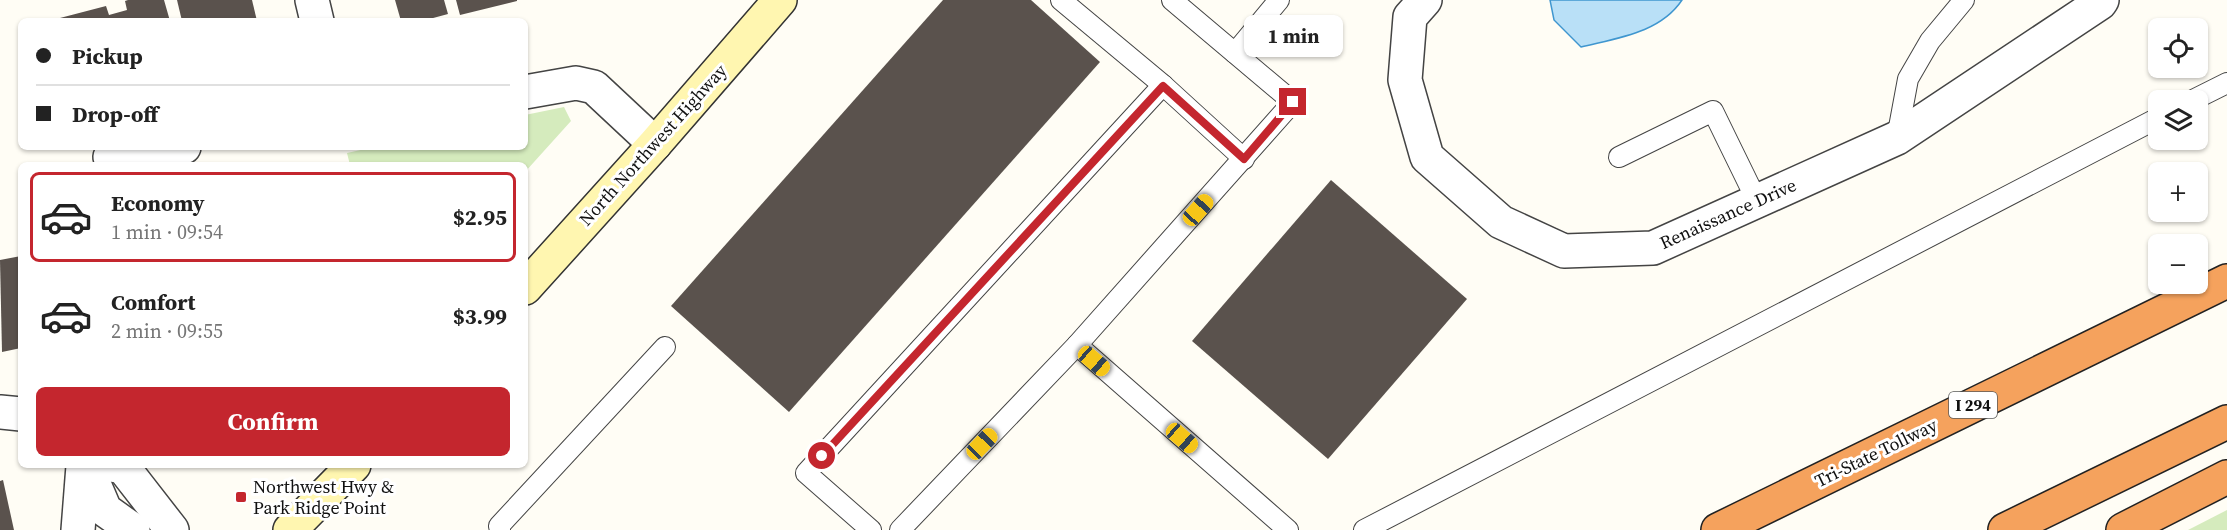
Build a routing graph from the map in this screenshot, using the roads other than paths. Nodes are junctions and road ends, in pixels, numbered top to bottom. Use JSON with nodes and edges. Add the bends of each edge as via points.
{"nodes":[{"id":1,"x":312,"y":0,"type":"edge"},
{"id":2,"x":780,"y":0,"type":"edge"},
{"id":3,"x":1061,"y":0,"type":"edge"},
{"id":4,"x":1172,"y":0,"type":"edge"},
{"id":5,"x":1279,"y":0,"type":"edge"},
{"id":6,"x":1425,"y":0,"type":"edge"},
{"id":7,"x":1964,"y":0,"type":"edge"},
{"id":8,"x":2098,"y":1,"type":"edge"},
{"id":9,"x":316,"y":18,"type":"edge"},
{"id":10,"x":1235,"y":53,"type":"junction"},
{"id":11,"x":2227,"y":83,"type":"edge"},
{"id":12,"x":1163,"y":86,"type":"junction"},
{"id":13,"x":528,"y":91,"type":"edge"},
{"id":14,"x":2208,"y":92,"type":"edge"},
{"id":15,"x":2148,"y":123,"type":"edge"},
{"id":16,"x":1897,"y":138,"type":"junction"},
{"id":17,"x":655,"y":144,"type":"junction"},
{"id":18,"x":162,"y":150,"type":"edge"},
{"id":19,"x":110,"y":157,"type":"dead end"},
{"id":20,"x":1620,"y":157,"type":"dead end"},
{"id":21,"x":1244,"y":159,"type":"junction"},
{"id":22,"x":1757,"y":201,"type":"junction"},
{"id":23,"x":2227,"y":281,"type":"edge"},
{"id":24,"x":528,"y":285,"type":"edge"},
{"id":25,"x":1077,"y":345,"type":"junction"},
{"id":26,"x":665,"y":347,"type":"dead end"},
{"id":27,"x":0,"y":412,"type":"edge"},
{"id":28,"x":18,"y":414,"type":"edge"},
{"id":29,"x":2227,"y":422,"type":"edge"},
{"id":30,"x":84,"y":468,"type":"edge"},
{"id":31,"x":85,"y":468,"type":"edge"},
{"id":32,"x":124,"y":468,"type":"edge"},
{"id":33,"x":351,"y":468,"type":"edge"},
{"id":34,"x":2227,"y":477,"type":"edge"},
{"id":35,"x":78,"y":530,"type":"edge"},
{"id":36,"x":133,"y":530,"type":"edge"},
{"id":37,"x":172,"y":530,"type":"edge"},
{"id":38,"x":290,"y":530,"type":"edge"},
{"id":39,"x":500,"y":530,"type":"edge"},
{"id":40,"x":871,"y":530,"type":"edge"},
{"id":41,"x":900,"y":530,"type":"edge"},
{"id":42,"x":1288,"y":530,"type":"edge"},
{"id":43,"x":1364,"y":530,"type":"edge"},
{"id":44,"x":1718,"y":530,"type":"edge"},
{"id":45,"x":2005,"y":530,"type":"edge"},
{"id":46,"x":2123,"y":530,"type":"edge"}],
"edges":[{"from":1,"to":9,"type":"street"},
{"from":2,"to":17,"type":"main road","name":"North Northwest Highway"},
{"from":3,"to":12,"type":"lane"},
{"from":4,"to":10,"type":"lane"},
{"from":5,"to":10,"type":"lane"},
{"from":6,"to":22,"type":"street","name":"Renaissance Drive","via":[[1410,17],[1405,80],[1427,157],[1501,222],[1564,251],[1653,248]]},
{"from":7,"to":16,"type":"lane","via":[[1930,41],[1908,79]]},
{"from":8,"to":16,"type":"street","name":"Renaissance Drive"},
{"from":10,"to":21,"type":"lane","via":[[1293,102]]},
{"from":11,"to":14,"type":"lane"},
{"from":12,"to":21,"type":"lane"},
{"from":12,"to":40,"type":"lane","via":[[806,473]]},
{"from":13,"to":17,"type":"street","via":[[576,83],[594,87]]},
{"from":15,"to":43,"type":"lane"},
{"from":16,"to":22,"type":"street","name":"Renaissance Drive"},
{"from":17,"to":24,"type":"main road","name":"North Northwest Highway"},
{"from":18,"to":19,"type":"street"},
{"from":20,"to":22,"type":"lane","via":[[1713,111]]},
{"from":21,"to":25,"type":"lane"},
{"from":23,"to":44,"type":"highway","name":"Tri-State Tollway","number":"I 294"},
{"from":25,"to":41,"type":"lane"},
{"from":25,"to":42,"type":"lane"},
{"from":26,"to":39,"type":"lane","via":[[499,526]]},
{"from":27,"to":28,"type":"street"},
{"from":29,"to":45,"type":"highway"},
{"from":30,"to":35,"type":"street"},
{"from":31,"to":36,"type":"street","via":[[105,510]]},
{"from":32,"to":37,"type":"street"},
{"from":33,"to":38,"type":"main road"},
{"from":34,"to":46,"type":"highway"}]}
